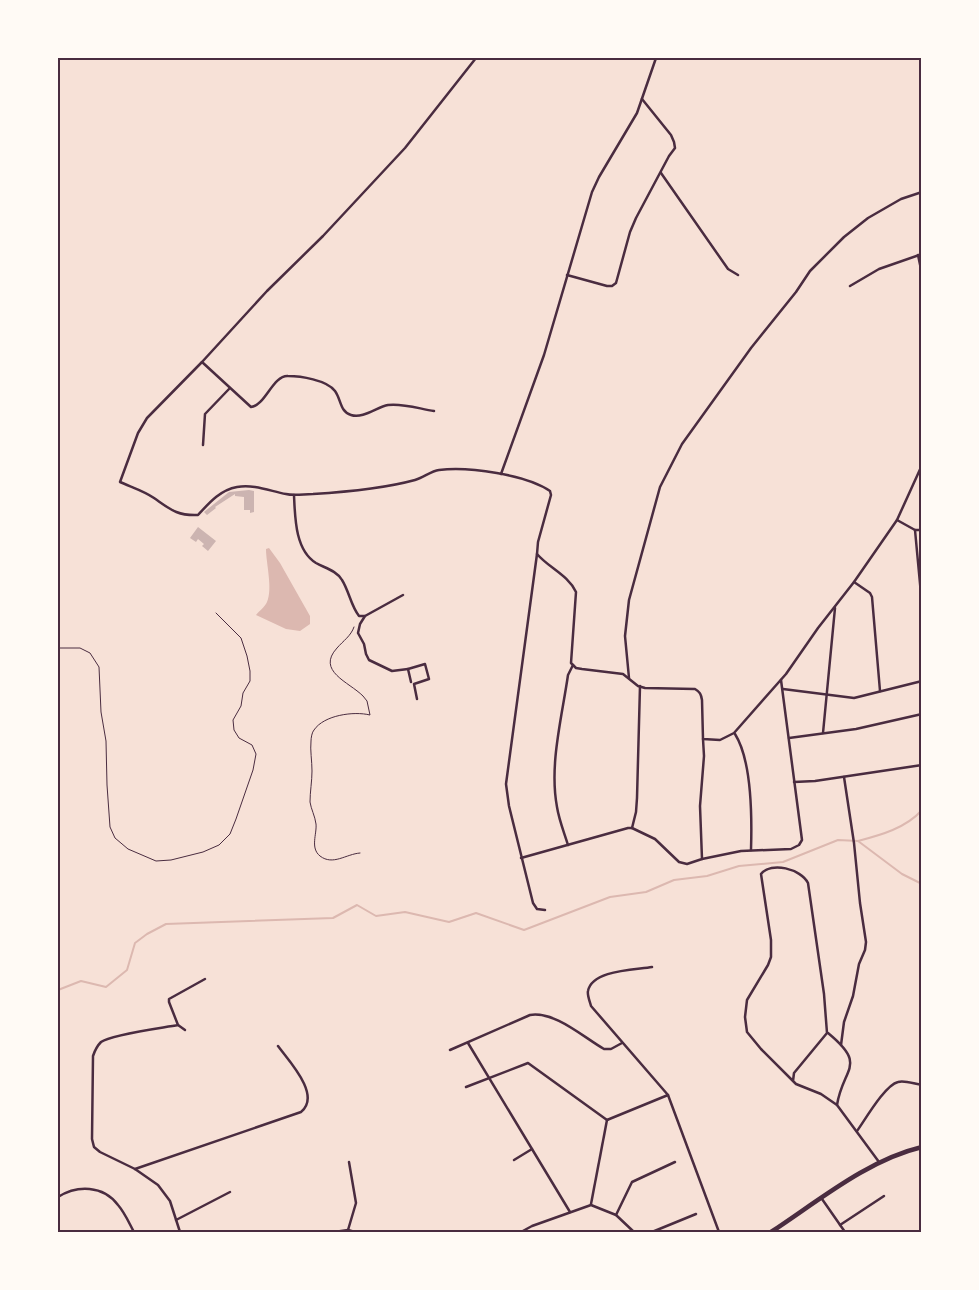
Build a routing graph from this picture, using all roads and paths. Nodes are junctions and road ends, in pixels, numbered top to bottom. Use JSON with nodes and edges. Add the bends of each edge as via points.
{"nodes":[{"id":1,"x":476,"y":58,"type":"edge"},
{"id":2,"x":656,"y":58,"type":"edge"},
{"id":3,"x":642,"y":99,"type":"junction"},
{"id":4,"x":661,"y":173,"type":"junction"},
{"id":5,"x":922,"y":192,"type":"edge"},
{"id":6,"x":920,"y":254,"type":"edge"},
{"id":7,"x":922,"y":274,"type":"edge"},
{"id":8,"x":567,"y":275,"type":"junction"},
{"id":9,"x":738,"y":275,"type":"dead end"},
{"id":10,"x":850,"y":286,"type":"dead end"},
{"id":11,"x":202,"y":362,"type":"junction"},
{"id":12,"x":230,"y":389,"type":"junction"},
{"id":13,"x":434,"y":410,"type":"dead end"},
{"id":14,"x":203,"y":445,"type":"dead end"},
{"id":15,"x":922,"y":465,"type":"edge"},
{"id":16,"x":501,"y":474,"type":"junction"},
{"id":17,"x":294,"y":495,"type":"junction"},
{"id":18,"x":897,"y":520,"type":"junction"},
{"id":19,"x":915,"y":530,"type":"junction"},
{"id":20,"x":922,"y":530,"type":"edge"},
{"id":21,"x":537,"y":554,"type":"junction"},
{"id":22,"x":854,"y":582,"type":"junction"},
{"id":23,"x":403,"y":595,"type":"dead end"},
{"id":24,"x":922,"y":605,"type":"edge"},
{"id":25,"x":836,"y":607,"type":"junction"},
{"id":26,"x":216,"y":613,"type":"dead end"},
{"id":27,"x":359,"y":616,"type":"junction"},
{"id":28,"x":365,"y":616,"type":"junction"},
{"id":29,"x":60,"y":648,"type":"dead end"},
{"id":30,"x":573,"y":665,"type":"junction"},
{"id":31,"x":408,"y":669,"type":"junction"},
{"id":32,"x":630,"y":679,"type":"junction"},
{"id":33,"x":781,"y":680,"type":"junction"},
{"id":34,"x":922,"y":681,"type":"edge"},
{"id":35,"x":411,"y":682,"type":"dead end"},
{"id":36,"x":640,"y":686,"type":"junction"},
{"id":37,"x":782,"y":689,"type":"junction"},
{"id":38,"x":880,"y":691,"type":"junction"},
{"id":39,"x":827,"y":694,"type":"junction"},
{"id":40,"x":417,"y":699,"type":"dead end"},
{"id":41,"x":922,"y":714,"type":"edge"},
{"id":42,"x":734,"y":733,"type":"junction"},
{"id":43,"x":823,"y":733,"type":"junction"},
{"id":44,"x":789,"y":738,"type":"junction"},
{"id":45,"x":703,"y":739,"type":"junction"},
{"id":46,"x":922,"y":765,"type":"edge"},
{"id":47,"x":844,"y":777,"type":"junction"},
{"id":48,"x":793,"y":782,"type":"junction"},
{"id":49,"x":632,"y":828,"type":"junction"},
{"id":50,"x":568,"y":845,"type":"junction"},
{"id":51,"x":751,"y":850,"type":"junction"},
{"id":52,"x":360,"y":853,"type":"dead end"},
{"id":53,"x":521,"y":858,"type":"junction"},
{"id":54,"x":702,"y":859,"type":"junction"},
{"id":55,"x":545,"y":910,"type":"dead end"},
{"id":56,"x":652,"y":967,"type":"dead end"},
{"id":57,"x":205,"y":979,"type":"dead end"},
{"id":58,"x":178,"y":1025,"type":"junction"},
{"id":59,"x":185,"y":1030,"type":"dead end"},
{"id":60,"x":827,"y":1032,"type":"junction"},
{"id":61,"x":468,"y":1042,"type":"junction"},
{"id":62,"x":623,"y":1042,"type":"junction"},
{"id":63,"x":841,"y":1045,"type":"junction"},
{"id":64,"x":278,"y":1046,"type":"dead end"},
{"id":65,"x":450,"y":1050,"type":"dead end"},
{"id":66,"x":489,"y":1078,"type":"junction"},
{"id":67,"x":793,"y":1081,"type":"junction"},
{"id":68,"x":922,"y":1085,"type":"edge"},
{"id":69,"x":466,"y":1087,"type":"dead end"},
{"id":70,"x":668,"y":1094,"type":"junction"},
{"id":71,"x":837,"y":1105,"type":"junction"},
{"id":72,"x":607,"y":1120,"type":"junction"},
{"id":73,"x":857,"y":1132,"type":"junction"},
{"id":74,"x":922,"y":1146,"type":"edge"},
{"id":75,"x":532,"y":1150,"type":"junction"},
{"id":76,"x":514,"y":1160,"type":"dead end"},
{"id":77,"x":349,"y":1162,"type":"dead end"},
{"id":78,"x":675,"y":1162,"type":"dead end"},
{"id":79,"x":879,"y":1162,"type":"junction"},
{"id":80,"x":135,"y":1169,"type":"junction"},
{"id":81,"x":230,"y":1192,"type":"dead end"},
{"id":82,"x":884,"y":1196,"type":"dead end"},
{"id":83,"x":58,"y":1198,"type":"edge"},
{"id":84,"x":822,"y":1199,"type":"junction"},
{"id":85,"x":591,"y":1204,"type":"junction"},
{"id":86,"x":570,"y":1212,"type":"junction"},
{"id":87,"x":696,"y":1214,"type":"dead end"},
{"id":88,"x":616,"y":1216,"type":"junction"},
{"id":89,"x":176,"y":1220,"type":"junction"},
{"id":90,"x":840,"y":1225,"type":"junction"},
{"id":91,"x":348,"y":1230,"type":"junction"},
{"id":92,"x":134,"y":1232,"type":"edge"},
{"id":93,"x":180,"y":1232,"type":"edge"},
{"id":94,"x":334,"y":1232,"type":"edge"},
{"id":95,"x":355,"y":1232,"type":"edge"},
{"id":96,"x":521,"y":1232,"type":"edge"},
{"id":97,"x":634,"y":1232,"type":"edge"},
{"id":98,"x":652,"y":1232,"type":"edge"},
{"id":99,"x":719,"y":1232,"type":"edge"},
{"id":100,"x":771,"y":1232,"type":"edge"},
{"id":101,"x":844,"y":1232,"type":"edge"}],
"edges":[{"from":1,"to":11,"type":"street","via":[[405,148]]},
{"from":2,"to":3,"type":"street"},
{"from":3,"to":4,"type":"street","via":[[675,145]]},
{"from":3,"to":8,"type":"street","via":[[592,192]]},
{"from":4,"to":8,"type":"street","via":[[630,232],[616,284],[607,286]]},
{"from":4,"to":9,"type":"street","via":[[723,261]]},
{"from":5,"to":32,"type":"street","via":[[901,199],[868,218],[810,271],[682,444],[660,487],[629,600],[625,636]]},
{"from":6,"to":7,"type":"street"},
{"from":6,"to":10,"type":"street","via":[[878,269]]},
{"from":8,"to":16,"type":"street","via":[[544,355]]},
{"from":11,"to":12,"type":"street"},
{"from":11,"to":17,"type":"street","via":[[142,426],[120,482],[153,497],[175,512],[192,515],[198,515],[224,491],[237,487],[268,488]]},
{"from":12,"to":13,"type":"street","via":[[247,405],[254,407],[280,378],[287,376],[331,387],[343,410],[352,416],[397,404]]},
{"from":12,"to":14,"type":"street","via":[[205,414]]},
{"from":15,"to":18,"type":"street"},
{"from":16,"to":17,"type":"street","via":[[437,470],[417,480],[376,488]]},
{"from":16,"to":21,"type":"street","via":[[550,491],[551,499]]},
{"from":17,"to":27,"type":"street","via":[[304,551],[309,558],[342,579]]},
{"from":18,"to":19,"type":"street"},
{"from":18,"to":22,"type":"street"},
{"from":19,"to":20,"type":"street"},
{"from":19,"to":24,"type":"street"},
{"from":21,"to":30,"type":"street","via":[[566,578],[576,592]]},
{"from":21,"to":53,"type":"street","via":[[506,784]]},
{"from":22,"to":25,"type":"street"},
{"from":22,"to":38,"type":"street","via":[[872,597]]},
{"from":23,"to":28,"type":"street"},
{"from":25,"to":33,"type":"street"},
{"from":25,"to":39,"type":"street"},
{"from":26,"to":29,"type":"path","via":[[241,638],[247,656],[250,681],[233,720],[239,738],[252,746],[256,754],[244,800],[230,834],[219,845],[171,860],[156,861],[128,849],[115,838],[110,827],[99,668],[90,653],[80,648]]},
{"from":27,"to":28,"type":"street"},
{"from":27,"to":52,"type":"path","via":[[352,633],[333,652],[330,668],[364,696],[370,715],[360,712],[348,714],[323,721],[314,730],[310,740],[310,803],[316,825],[315,849],[319,855],[335,861]]},
{"from":28,"to":31,"type":"street","via":[[358,633],[369,660],[392,671]]},
{"from":30,"to":32,"type":"street","via":[[623,674]]},
{"from":30,"to":50,"type":"street","via":[[568,675],[556,762],[557,807]]},
{"from":31,"to":35,"type":"street"},
{"from":31,"to":40,"type":"street","via":[[425,664],[429,679],[414,684]]},
{"from":32,"to":36,"type":"street"},
{"from":33,"to":37,"type":"street"},
{"from":33,"to":42,"type":"street"},
{"from":34,"to":38,"type":"street"},
{"from":36,"to":45,"type":"street","via":[[699,691],[702,694]]},
{"from":36,"to":49,"type":"street","via":[[637,798]]},
{"from":37,"to":39,"type":"street"},
{"from":37,"to":44,"type":"street"},
{"from":38,"to":39,"type":"street","via":[[854,698]]},
{"from":39,"to":43,"type":"street"},
{"from":41,"to":43,"type":"street","via":[[870,727]]},
{"from":42,"to":45,"type":"street","via":[[720,740]]},
{"from":42,"to":51,"type":"street","via":[[740,742],[748,782]]},
{"from":43,"to":44,"type":"street"},
{"from":44,"to":48,"type":"street"},
{"from":45,"to":54,"type":"street"},
{"from":46,"to":47,"type":"street"},
{"from":47,"to":48,"type":"street"},
{"from":47,"to":63,"type":"street","via":[[866,942],[844,1022]]},
{"from":48,"to":51,"type":"street","via":[[802,836],[800,843],[791,849]]},
{"from":49,"to":50,"type":"street"},
{"from":49,"to":54,"type":"street","via":[[655,838],[679,862],[687,864]]},
{"from":50,"to":53,"type":"street"},
{"from":51,"to":54,"type":"street"},
{"from":53,"to":55,"type":"street","via":[[533,903],[537,909]]},
{"from":56,"to":62,"type":"street","via":[[601,975],[592,981],[588,992],[591,1006]]},
{"from":57,"to":58,"type":"street","via":[[169,999]]},
{"from":58,"to":59,"type":"street"},
{"from":58,"to":80,"type":"street","via":[[106,1040],[96,1048],[94,1147]]},
{"from":60,"to":63,"type":"street"},
{"from":60,"to":67,"type":"street","via":[[794,1073]]},
{"from":60,"to":67,"type":"street","via":[[808,883],[796,872],[768,869],[761,874],[771,957],[747,1000],[745,1026],[752,1039]]},
{"from":61,"to":62,"type":"street","via":[[535,1014],[568,1026],[604,1049]]},
{"from":61,"to":65,"type":"street"},
{"from":61,"to":66,"type":"street"},
{"from":62,"to":70,"type":"street"},
{"from":63,"to":71,"type":"street","via":[[851,1065]]},
{"from":64,"to":80,"type":"street","via":[[306,1086],[306,1108]]},
{"from":66,"to":69,"type":"street"},
{"from":66,"to":72,"type":"street","via":[[528,1063]]},
{"from":66,"to":75,"type":"street"},
{"from":67,"to":71,"type":"street"},
{"from":68,"to":73,"type":"street","via":[[898,1082],[892,1085]]},
{"from":70,"to":72,"type":"street"},
{"from":70,"to":99,"type":"street"},
{"from":71,"to":73,"type":"street"},
{"from":72,"to":85,"type":"street"},
{"from":73,"to":79,"type":"street"},
{"from":74,"to":79,"type":"main road"},
{"from":75,"to":76,"type":"street"},
{"from":75,"to":86,"type":"street"},
{"from":77,"to":91,"type":"street","via":[[356,1203]]},
{"from":78,"to":88,"type":"street","via":[[632,1182]]},
{"from":79,"to":84,"type":"main road"},
{"from":80,"to":89,"type":"street","via":[[162,1190],[170,1201]]},
{"from":81,"to":89,"type":"street"},
{"from":82,"to":90,"type":"street"},
{"from":83,"to":92,"type":"street","via":[[80,1188],[102,1192],[119,1206]]},
{"from":84,"to":90,"type":"street"},
{"from":84,"to":100,"type":"main road"},
{"from":85,"to":86,"type":"street"},
{"from":85,"to":88,"type":"street"},
{"from":86,"to":96,"type":"street"},
{"from":87,"to":98,"type":"street"},
{"from":88,"to":97,"type":"street"},
{"from":89,"to":93,"type":"street"},
{"from":90,"to":101,"type":"street"},
{"from":91,"to":94,"type":"street"},
{"from":91,"to":95,"type":"street"}]}
